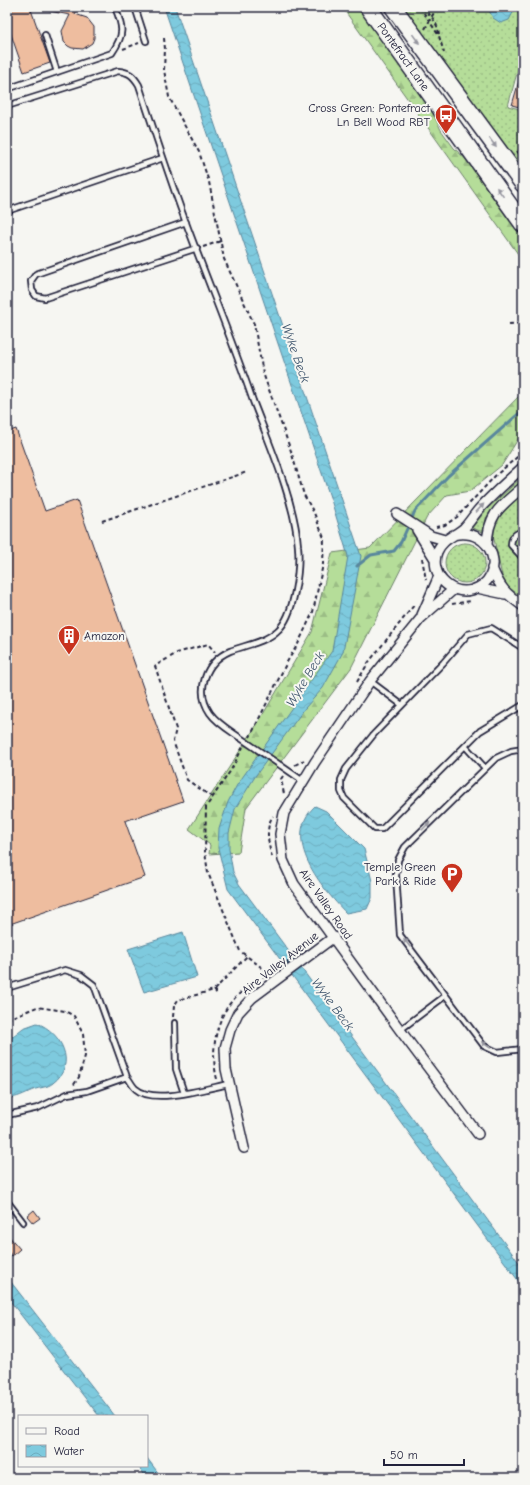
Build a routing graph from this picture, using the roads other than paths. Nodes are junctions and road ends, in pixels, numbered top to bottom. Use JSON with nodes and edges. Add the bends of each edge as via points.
{"nodes":[{"id":1,"x":115,"y":7,"type":"edge"},
{"id":2,"x":135,"y":7,"type":"edge"},
{"id":3,"x":368,"y":7,"type":"edge"},
{"id":4,"x":393,"y":7,"type":"edge"},
{"id":5,"x":45,"y":35,"type":"dead end"},
{"id":6,"x":146,"y":41,"type":"road end"},
{"id":7,"x":57,"y":72,"type":"junction"},
{"id":8,"x":7,"y":89,"type":"edge"},
{"id":9,"x":7,"y":106,"type":"edge"},
{"id":10,"x":163,"y":158,"type":"junction"},
{"id":11,"x":523,"y":184,"type":"edge"},
{"id":12,"x":7,"y":211,"type":"edge"},
{"id":13,"x":186,"y":222,"type":"junction"},
{"id":14,"x":523,"y":224,"type":"edge"},
{"id":15,"x":197,"y":248,"type":"junction"},
{"id":16,"x":523,"y":467,"type":"edge"},
{"id":17,"x":523,"y":487,"type":"edge"},
{"id":18,"x":398,"y":514,"type":"dead end"},
{"id":19,"x":416,"y":528,"type":"junction"},
{"id":20,"x":523,"y":531,"type":"edge"},
{"id":21,"x":449,"y":538,"type":"junction"},
{"id":22,"x":487,"y":545,"type":"junction"},
{"id":23,"x":523,"y":558,"type":"edge"},
{"id":24,"x":435,"y":559,"type":"junction"},
{"id":25,"x":492,"y":568,"type":"junction"},
{"id":26,"x":439,"y":576,"type":"junction"},
{"id":27,"x":477,"y":588,"type":"junction"},
{"id":28,"x":454,"y":589,"type":"junction"},
{"id":29,"x":505,"y":594,"type":"junction"},
{"id":30,"x":523,"y":606,"type":"edge"},
{"id":31,"x":421,"y":618,"type":"junction"},
{"id":32,"x":523,"y":648,"type":"edge"},
{"id":33,"x":370,"y":681,"type":"junction"},
{"id":34,"x":402,"y":705,"type":"junction"},
{"id":35,"x":523,"y":705,"type":"edge"},
{"id":36,"x":465,"y":746,"type":"junction"},
{"id":37,"x":523,"y":749,"type":"edge"},
{"id":38,"x":485,"y":768,"type":"junction"},
{"id":39,"x":303,"y":781,"type":"junction"},
{"id":40,"x":334,"y":937,"type":"junction"},
{"id":41,"x":7,"y":988,"type":"edge"},
{"id":42,"x":446,"y":996,"type":"junction"},
{"id":43,"x":175,"y":1023,"type":"road end"},
{"id":44,"x":400,"y":1030,"type":"junction"},
{"id":45,"x":523,"y":1049,"type":"edge"},
{"id":46,"x":127,"y":1077,"type":"junction"},
{"id":47,"x":229,"y":1084,"type":"junction"},
{"id":48,"x":184,"y":1093,"type":"junction"},
{"id":49,"x":7,"y":1115,"type":"edge"},
{"id":50,"x":478,"y":1134,"type":"dead end"},
{"id":51,"x":244,"y":1148,"type":"dead end"},
{"id":52,"x":7,"y":1201,"type":"edge"},
{"id":53,"x":23,"y":1222,"type":"dead end"}],
"edges":[{"from":1,"to":7,"type":"lane","via":[[122,26],[122,35],[112,53]]},
{"from":2,"to":6,"type":"lane"},
{"from":14,"to":3,"type":"highway","name":"Pontefract Lane","one_way":true},
{"from":4,"to":11,"type":"highway","name":"Pontefract Lane","one_way":true},
{"from":5,"to":7,"type":"lane"},
{"from":7,"to":8,"type":"lane"},
{"from":9,"to":10,"type":"lane","via":[[118,71],[126,72],[133,76],[139,85]]},
{"from":10,"to":12,"type":"lane"},
{"from":10,"to":13,"type":"lane"},
{"from":13,"to":15,"type":"lane"},
{"from":13,"to":15,"type":"lane","via":[[36,274],[31,281],[32,290],[36,296],[45,298]]},
{"from":15,"to":39,"type":"lane","bridge":true,"via":[[294,518],[299,570],[288,614],[278,631],[220,657],[208,671],[203,683],[204,699],[211,715]]},
{"from":21,"to":16,"type":"street","one_way":true,"via":[[465,527],[483,505]]},
{"from":17,"to":22,"type":"street","via":[[501,506],[491,519],[487,531]]},
{"from":18,"to":19,"type":"street"},
{"from":19,"to":21,"type":"street","via":[[431,536]]},
{"from":19,"to":24,"type":"street"},
{"from":20,"to":23,"type":"lane","via":[[511,540],[511,545]]},
{"from":21,"to":22,"type":"street","via":[[468,533],[482,539]]},
{"from":21,"to":24,"type":"street","via":[[438,550]]},
{"from":22,"to":25,"type":"street","via":[[492,556]]},
{"from":24,"to":26,"type":"street"},
{"from":25,"to":27,"type":"street","via":[[489,576]]},
{"from":25,"to":29,"type":"street"},
{"from":26,"to":28,"type":"street"},
{"from":26,"to":31,"type":"street","name":"Aire Valley Road"},
{"from":27,"to":28,"type":"street","via":[[462,591]]},
{"from":27,"to":29,"type":"street"},
{"from":28,"to":31,"type":"street","name":"Aire Valley Road"},
{"from":29,"to":30,"type":"street"},
{"from":31,"to":33,"type":"street","name":"Aire Valley Road"},
{"from":32,"to":34,"type":"lane","via":[[491,628],[468,634]]},
{"from":33,"to":34,"type":"lane"},
{"from":33,"to":39,"type":"street","name":"Aire Valley Road"},
{"from":34,"to":36,"type":"lane","via":[[374,734],[346,769],[341,780],[344,798],[375,829],[382,829]]},
{"from":35,"to":36,"type":"lane","via":[[490,724]]},
{"from":36,"to":38,"type":"lane"},
{"from":37,"to":38,"type":"lane","via":[[504,754]]},
{"from":42,"to":38,"type":"lane","one_way":true,"via":[[400,935],[396,875],[398,860],[405,847]]},
{"from":39,"to":40,"type":"street","name":"Aire Valley Road","via":[[284,813],[280,834],[283,860],[294,884]]},
{"from":40,"to":44,"type":"street","name":"Aire Valley Road"},
{"from":40,"to":47,"type":"street","name":"Aire Valley Avenue","via":[[265,981],[238,1012],[225,1048]]},
{"from":41,"to":46,"type":"lane","via":[[65,970],[82,975],[94,985]]},
{"from":42,"to":44,"type":"lane"},
{"from":45,"to":42,"type":"lane","one_way":true,"via":[[497,1052],[484,1046]]},
{"from":43,"to":48,"type":"lane","via":[[176,1069]]},
{"from":44,"to":50,"type":"street","name":"Aire Valley Road"},
{"from":46,"to":48,"type":"lane","via":[[136,1090],[151,1095],[172,1096]]},
{"from":46,"to":49,"type":"lane","via":[[87,1091],[67,1094],[38,1108]]},
{"from":47,"to":48,"type":"lane"},
{"from":47,"to":51,"type":"street","name":"Aire Valley Avenue"},
{"from":52,"to":53,"type":"lane"}]}
